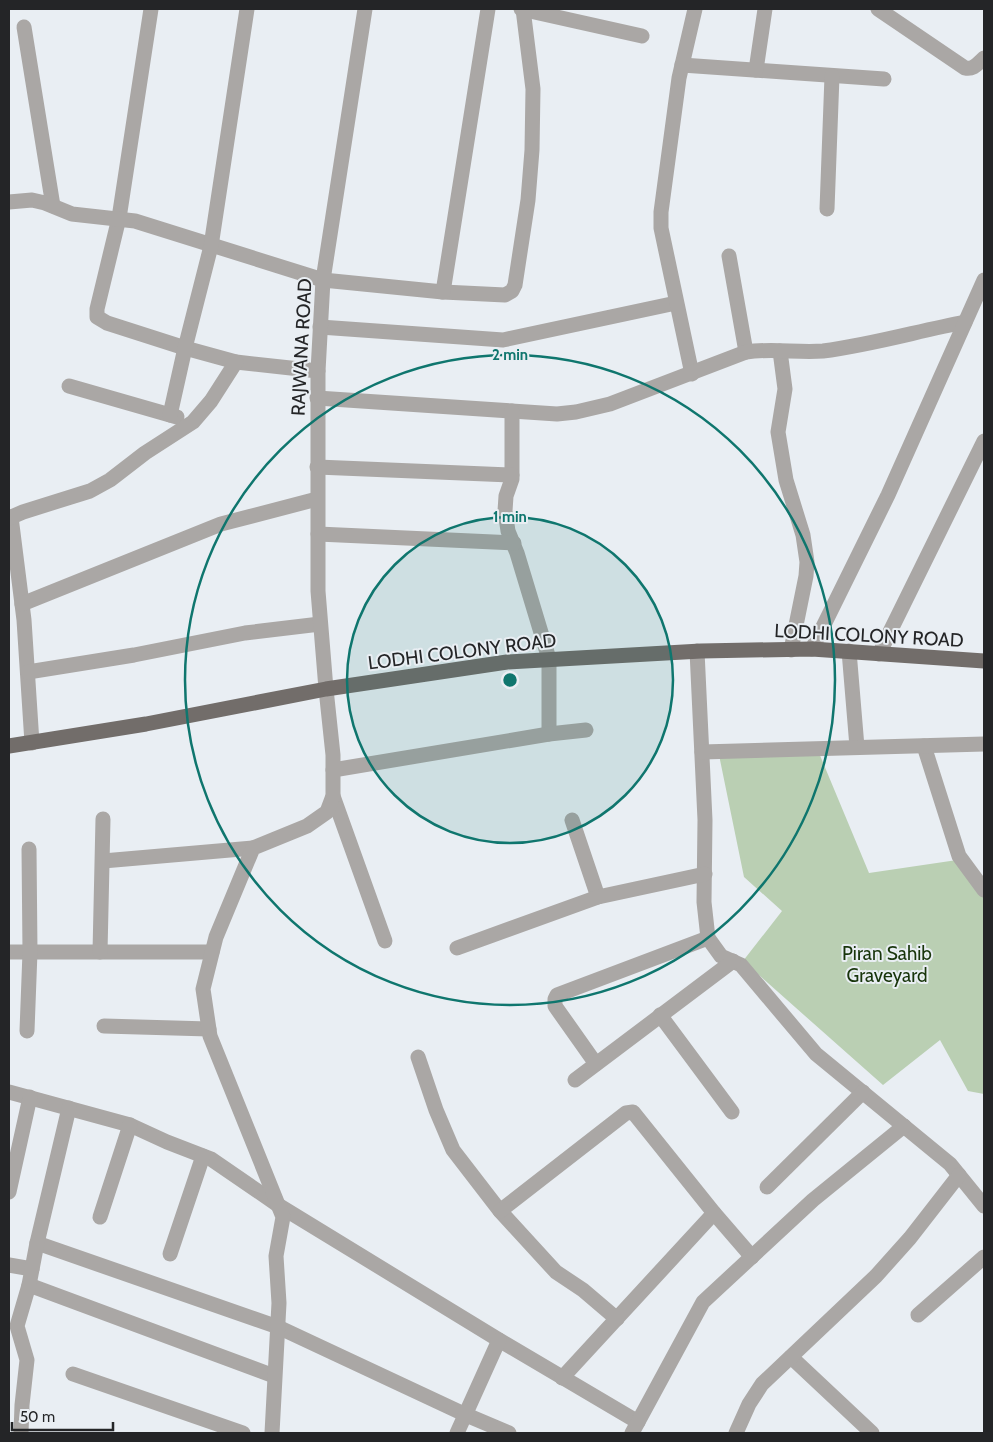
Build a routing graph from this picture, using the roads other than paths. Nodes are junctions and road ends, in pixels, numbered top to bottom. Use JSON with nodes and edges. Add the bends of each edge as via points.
{"nodes":[{"id":1,"x":151,"y":9,"type":"edge"},
{"id":2,"x":247,"y":9,"type":"edge"},
{"id":3,"x":365,"y":9,"type":"edge"},
{"id":4,"x":488,"y":9,"type":"edge"},
{"id":5,"x":522,"y":9,"type":"edge"},
{"id":6,"x":695,"y":9,"type":"edge"},
{"id":7,"x":765,"y":9,"type":"edge"},
{"id":8,"x":878,"y":9,"type":"edge"},
{"id":9,"x":24,"y":26,"type":"dead end"},
{"id":10,"x":642,"y":36,"type":"dead end"},
{"id":11,"x":984,"y":58,"type":"edge"},
{"id":12,"x":682,"y":65,"type":"junction"},
{"id":13,"x":756,"y":70,"type":"junction"},
{"id":14,"x":832,"y":76,"type":"junction"},
{"id":15,"x":884,"y":79,"type":"dead end"},
{"id":16,"x":9,"y":202,"type":"edge"},
{"id":17,"x":54,"y":206,"type":"junction"},
{"id":18,"x":827,"y":209,"type":"dead end"},
{"id":19,"x":119,"y":218,"type":"junction"},
{"id":20,"x":211,"y":246,"type":"junction"},
{"id":21,"x":729,"y":256,"type":"dead end"},
{"id":22,"x":322,"y":280,"type":"junction"},
{"id":23,"x":984,"y":280,"type":"edge"},
{"id":24,"x":444,"y":292,"type":"junction"},
{"id":25,"x":676,"y":303,"type":"junction"},
{"id":26,"x":965,"y":322,"type":"junction"},
{"id":27,"x":320,"y":327,"type":"junction"},
{"id":28,"x":185,"y":348,"type":"junction"},
{"id":29,"x":780,"y":351,"type":"junction"},
{"id":30,"x":746,"y":352,"type":"junction"},
{"id":31,"x":236,"y":362,"type":"junction"},
{"id":32,"x":318,"y":371,"type":"junction"},
{"id":33,"x":692,"y":374,"type":"junction"},
{"id":34,"x":68,"y":386,"type":"dead end"},
{"id":35,"x":317,"y":398,"type":"junction"},
{"id":36,"x":512,"y":411,"type":"junction"},
{"id":37,"x":170,"y":415,"type":"junction"},
{"id":38,"x":193,"y":422,"type":"junction"},
{"id":39,"x":984,"y":441,"type":"edge"},
{"id":40,"x":317,"y":467,"type":"junction"},
{"id":41,"x":512,"y":475,"type":"junction"},
{"id":42,"x":317,"y":499,"type":"junction"},
{"id":43,"x":10,"y":517,"type":"edge"},
{"id":44,"x":318,"y":534,"type":"junction"},
{"id":45,"x":514,"y":544,"type":"junction"},
{"id":46,"x":22,"y":604,"type":"junction"},
{"id":47,"x":24,"y":620,"type":"junction"},
{"id":48,"x":9,"y":624,"type":"edge"},
{"id":49,"x":320,"y":624,"type":"junction"},
{"id":50,"x":812,"y":649,"type":"junction"},
{"id":51,"x":791,"y":650,"type":"junction"},
{"id":52,"x":697,"y":651,"type":"junction"},
{"id":53,"x":848,"y":652,"type":"junction"},
{"id":54,"x":879,"y":654,"type":"junction"},
{"id":55,"x":549,"y":660,"type":"junction"},
{"id":56,"x":984,"y":662,"type":"edge"},
{"id":57,"x":28,"y":672,"type":"junction"},
{"id":58,"x":326,"y":689,"type":"junction"},
{"id":59,"x":586,"y":730,"type":"dead end"},
{"id":60,"x":549,"y":734,"type":"junction"},
{"id":61,"x":32,"y":743,"type":"junction"},
{"id":62,"x":984,"y":744,"type":"edge"},
{"id":63,"x":9,"y":746,"type":"edge"},
{"id":64,"x":924,"y":746,"type":"junction"},
{"id":65,"x":857,"y":748,"type":"junction"},
{"id":66,"x":702,"y":752,"type":"junction"},
{"id":67,"x":333,"y":770,"type":"junction"},
{"id":68,"x":333,"y":796,"type":"junction"},
{"id":69,"x":103,"y":819,"type":"dead end"},
{"id":70,"x":572,"y":820,"type":"dead end"},
{"id":71,"x":253,"y":848,"type":"junction"},
{"id":72,"x":29,"y":849,"type":"dead end"},
{"id":73,"x":103,"y":861,"type":"junction"},
{"id":74,"x":705,"y":874,"type":"junction"},
{"id":75,"x":984,"y":890,"type":"edge"},
{"id":76,"x":598,"y":897,"type":"junction"},
{"id":77,"x":708,"y":938,"type":"junction"},
{"id":78,"x":385,"y":941,"type":"dead end"},
{"id":79,"x":457,"y":948,"type":"dead end"},
{"id":80,"x":9,"y":952,"type":"edge"},
{"id":81,"x":30,"y":952,"type":"junction"},
{"id":82,"x":100,"y":952,"type":"junction"},
{"id":83,"x":212,"y":952,"type":"junction"},
{"id":84,"x":733,"y":961,"type":"junction"},
{"id":85,"x":660,"y":1015,"type":"junction"},
{"id":86,"x":104,"y":1026,"type":"dead end"},
{"id":87,"x":209,"y":1029,"type":"junction"},
{"id":88,"x":27,"y":1031,"type":"dead end"},
{"id":89,"x":418,"y":1057,"type":"dead end"},
{"id":90,"x":596,"y":1064,"type":"junction"},
{"id":91,"x":575,"y":1080,"type":"dead end"},
{"id":92,"x":9,"y":1092,"type":"edge"},
{"id":93,"x":863,"y":1092,"type":"junction"},
{"id":94,"x":30,"y":1098,"type":"junction"},
{"id":95,"x":69,"y":1108,"type":"junction"},
{"id":96,"x":732,"y":1112,"type":"dead end"},
{"id":97,"x":130,"y":1125,"type":"junction"},
{"id":98,"x":904,"y":1126,"type":"junction"},
{"id":99,"x":203,"y":1156,"type":"junction"},
{"id":100,"x":959,"y":1176,"type":"junction"},
{"id":101,"x":768,"y":1188,"type":"dead end"},
{"id":102,"x":9,"y":1192,"type":"edge"},
{"id":103,"x":278,"y":1205,"type":"junction"},
{"id":104,"x":984,"y":1206,"type":"edge"},
{"id":105,"x":500,"y":1211,"type":"junction"},
{"id":106,"x":714,"y":1213,"type":"junction"},
{"id":107,"x":100,"y":1217,"type":"dead end"},
{"id":108,"x":37,"y":1243,"type":"junction"},
{"id":109,"x":170,"y":1254,"type":"dead end"},
{"id":110,"x":752,"y":1257,"type":"junction"},
{"id":111,"x":984,"y":1257,"type":"edge"},
{"id":112,"x":9,"y":1265,"type":"edge"},
{"id":113,"x":32,"y":1269,"type":"junction"},
{"id":114,"x":29,"y":1286,"type":"junction"},
{"id":115,"x":918,"y":1315,"type":"dead end"},
{"id":116,"x":617,"y":1319,"type":"junction"},
{"id":117,"x":278,"y":1327,"type":"junction"},
{"id":118,"x":499,"y":1340,"type":"junction"},
{"id":119,"x":791,"y":1357,"type":"junction"},
{"id":120,"x":73,"y":1374,"type":"dead end"},
{"id":121,"x":274,"y":1376,"type":"junction"},
{"id":122,"x":562,"y":1378,"type":"junction"},
{"id":123,"x":464,"y":1414,"type":"junction"},
{"id":124,"x":635,"y":1428,"type":"edge"},
{"id":125,"x":863,"y":1430,"type":"edge"},
{"id":126,"x":21,"y":1433,"type":"edge"},
{"id":127,"x":243,"y":1433,"type":"edge"},
{"id":128,"x":272,"y":1433,"type":"edge"},
{"id":129,"x":456,"y":1433,"type":"edge"},
{"id":130,"x":509,"y":1433,"type":"edge"},
{"id":131,"x":736,"y":1433,"type":"edge"}],
"edges":[{"from":1,"to":19,"type":"street"},
{"from":2,"to":20,"type":"street"},
{"from":3,"to":22,"type":"street","name":"RAJWANA ROAD"},
{"from":4,"to":24,"type":"street"},
{"from":5,"to":10,"type":"street"},
{"from":5,"to":24,"type":"street","via":[[533,89],[532,150],[515,285],[505,295]]},
{"from":6,"to":12,"type":"street"},
{"from":7,"to":13,"type":"street"},
{"from":8,"to":11,"type":"street","via":[[965,68],[972,68]]},
{"from":9,"to":17,"type":"street"},
{"from":12,"to":13,"type":"street"},
{"from":12,"to":25,"type":"street","via":[[661,212],[661,228]]},
{"from":13,"to":14,"type":"street"},
{"from":14,"to":15,"type":"street"},
{"from":14,"to":18,"type":"street"},
{"from":16,"to":17,"type":"street","via":[[32,200]]},
{"from":17,"to":19,"type":"street","via":[[72,214]]},
{"from":19,"to":20,"type":"street"},
{"from":19,"to":28,"type":"street","via":[[97,317]]},
{"from":20,"to":22,"type":"street"},
{"from":20,"to":28,"type":"street"},
{"from":21,"to":30,"type":"street"},
{"from":22,"to":24,"type":"street"},
{"from":22,"to":27,"type":"street","name":"RAJWANA ROAD"},
{"from":23,"to":26,"type":"street"},
{"from":25,"to":27,"type":"street","via":[[504,340]]},
{"from":25,"to":33,"type":"street"},
{"from":26,"to":29,"type":"street","via":[[848,347]]},
{"from":26,"to":50,"type":"street","via":[[888,495]]},
{"from":27,"to":32,"type":"street","name":"RAJWANA ROAD"},
{"from":28,"to":31,"type":"street"},
{"from":28,"to":37,"type":"street"},
{"from":29,"to":30,"type":"street"},
{"from":29,"to":51,"type":"street","via":[[785,388],[778,432],[786,480],[803,535],[807,562]]},
{"from":30,"to":33,"type":"street"},
{"from":31,"to":32,"type":"street"},
{"from":31,"to":38,"type":"street","via":[[212,401]]},
{"from":32,"to":35,"type":"street","name":"RAJWANA ROAD"},
{"from":33,"to":36,"type":"street","via":[[590,410],[557,414]]},
{"from":34,"to":37,"type":"street"},
{"from":35,"to":36,"type":"street"},
{"from":35,"to":40,"type":"street","name":"RAJWANA ROAD"},
{"from":36,"to":41,"type":"street"},
{"from":37,"to":38,"type":"street"},
{"from":38,"to":43,"type":"street","via":[[90,491]]},
{"from":39,"to":54,"type":"street"},
{"from":40,"to":41,"type":"street"},
{"from":40,"to":42,"type":"street","name":"RAJWANA ROAD"},
{"from":41,"to":45,"type":"street","via":[[505,511]]},
{"from":42,"to":44,"type":"street","name":"RAJWANA ROAD"},
{"from":42,"to":46,"type":"street","via":[[221,524]]},
{"from":43,"to":46,"type":"street"},
{"from":44,"to":45,"type":"street"},
{"from":44,"to":49,"type":"street","name":"RAJWANA ROAD"},
{"from":45,"to":55,"type":"street"},
{"from":46,"to":47,"type":"street"},
{"from":47,"to":48,"type":"street"},
{"from":47,"to":57,"type":"street"},
{"from":49,"to":57,"type":"street","via":[[245,633]]},
{"from":49,"to":58,"type":"street","name":"RAJWANA ROAD"},
{"from":50,"to":51,"type":"main road","name":"LODHI COLONY ROAD"},
{"from":50,"to":53,"type":"main road","name":"LODHI COLONY ROAD"},
{"from":51,"to":52,"type":"main road","name":"LODHI COLONY ROAD"},
{"from":52,"to":55,"type":"main road","name":"LODHI COLONY ROAD"},
{"from":52,"to":66,"type":"street"},
{"from":53,"to":54,"type":"main road","name":"LODHI COLONY ROAD"},
{"from":53,"to":65,"type":"street"},
{"from":54,"to":56,"type":"main road","name":"LODHI COLONY ROAD"},
{"from":55,"to":58,"type":"main road","name":"LODHI COLONY ROAD","via":[[507,662]]},
{"from":55,"to":60,"type":"street"},
{"from":57,"to":61,"type":"street"},
{"from":58,"to":61,"type":"main road","name":"LODHI COLONY ROAD"},
{"from":58,"to":67,"type":"street","name":"RAJWANA ROAD"},
{"from":59,"to":60,"type":"street"},
{"from":60,"to":67,"type":"street"},
{"from":61,"to":63,"type":"main road","name":"LODHI COLONY ROAD"},
{"from":62,"to":64,"type":"street"},
{"from":64,"to":65,"type":"street"},
{"from":64,"to":75,"type":"street","via":[[959,856]]},
{"from":65,"to":66,"type":"street"},
{"from":66,"to":74,"type":"street"},
{"from":67,"to":68,"type":"street","name":"RAJWANA ROAD"},
{"from":68,"to":71,"type":"street","via":[[328,812],[307,826]]},
{"from":68,"to":78,"type":"street"},
{"from":69,"to":73,"type":"street"},
{"from":70,"to":76,"type":"street"},
{"from":71,"to":73,"type":"street"},
{"from":71,"to":83,"type":"street"},
{"from":72,"to":81,"type":"street"},
{"from":73,"to":82,"type":"street"},
{"from":74,"to":76,"type":"street"},
{"from":74,"to":77,"type":"street"},
{"from":76,"to":79,"type":"street"},
{"from":77,"to":84,"type":"street","via":[[722,956]]},
{"from":77,"to":90,"type":"street","via":[[557,995],[555,1006]]},
{"from":80,"to":81,"type":"street"},
{"from":81,"to":82,"type":"street"},
{"from":81,"to":88,"type":"street"},
{"from":82,"to":83,"type":"street"},
{"from":83,"to":87,"type":"street","via":[[203,989]]},
{"from":84,"to":85,"type":"street"},
{"from":84,"to":93,"type":"street","via":[[741,965],[816,1054]]},
{"from":85,"to":90,"type":"street"},
{"from":85,"to":96,"type":"street"},
{"from":86,"to":87,"type":"street"},
{"from":87,"to":103,"type":"street"},
{"from":89,"to":105,"type":"street","via":[[453,1150]]},
{"from":90,"to":91,"type":"street"},
{"from":92,"to":94,"type":"street"},
{"from":93,"to":98,"type":"street"},
{"from":93,"to":101,"type":"street"},
{"from":94,"to":95,"type":"street"},
{"from":94,"to":102,"type":"street"},
{"from":95,"to":97,"type":"street"},
{"from":95,"to":108,"type":"street"},
{"from":97,"to":99,"type":"street"},
{"from":97,"to":107,"type":"street"},
{"from":98,"to":100,"type":"street","via":[[950,1164]]},
{"from":98,"to":110,"type":"street","via":[[812,1200]]},
{"from":99,"to":103,"type":"street"},
{"from":99,"to":109,"type":"street"},
{"from":100,"to":104,"type":"street"},
{"from":100,"to":119,"type":"street","via":[[876,1276]]},
{"from":103,"to":117,"type":"street","via":[[283,1217],[276,1256]]},
{"from":103,"to":118,"type":"street"},
{"from":105,"to":106,"type":"street","via":[[626,1113],[633,1112]]},
{"from":105,"to":116,"type":"street","via":[[556,1272]]},
{"from":106,"to":110,"type":"street"},
{"from":106,"to":116,"type":"street"},
{"from":108,"to":113,"type":"street"},
{"from":108,"to":117,"type":"street"},
{"from":110,"to":124,"type":"street","via":[[703,1302]]},
{"from":111,"to":115,"type":"street"},
{"from":112,"to":113,"type":"street"},
{"from":113,"to":114,"type":"street"},
{"from":114,"to":121,"type":"street"},
{"from":114,"to":126,"type":"street","via":[[17,1326],[27,1360]]},
{"from":116,"to":122,"type":"street"},
{"from":117,"to":121,"type":"street"},
{"from":117,"to":123,"type":"street"},
{"from":118,"to":122,"type":"street"},
{"from":118,"to":123,"type":"street"},
{"from":119,"to":125,"type":"street"},
{"from":119,"to":131,"type":"street","via":[[762,1384]]},
{"from":120,"to":127,"type":"street"},
{"from":121,"to":128,"type":"street"},
{"from":122,"to":124,"type":"street"},
{"from":123,"to":129,"type":"street"},
{"from":123,"to":130,"type":"street"}]}
